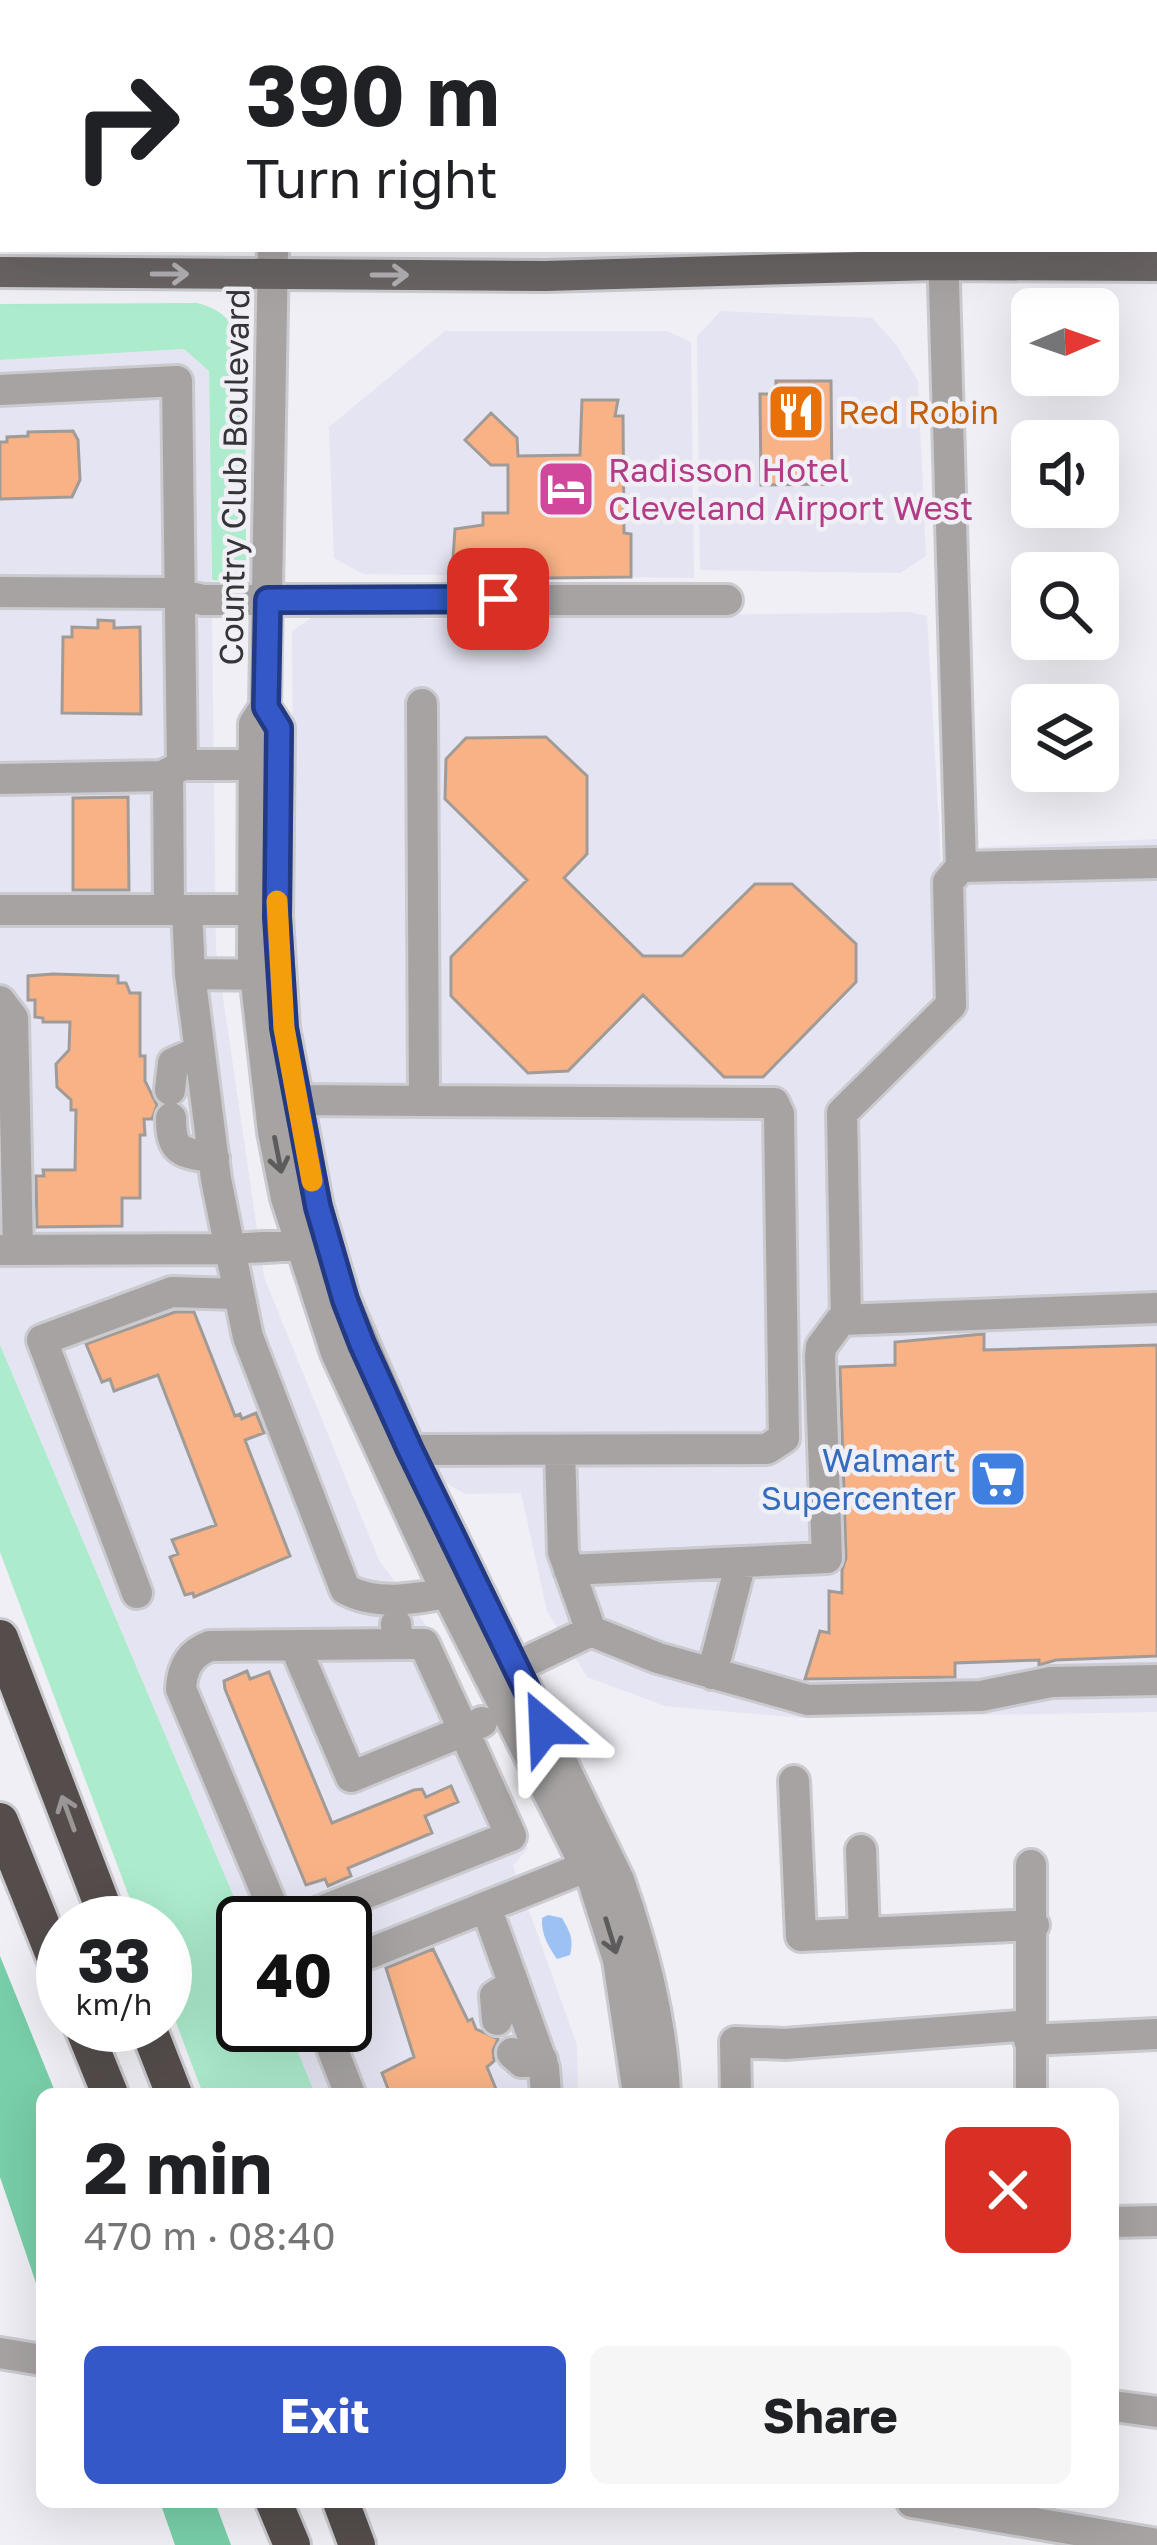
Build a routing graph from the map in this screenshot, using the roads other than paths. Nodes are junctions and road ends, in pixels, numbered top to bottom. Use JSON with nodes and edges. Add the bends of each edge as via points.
{"nodes":[{"id":1,"x":944,"y":257,"type":"edge"},
{"id":2,"x":273,"y":261,"type":"edge"},
{"id":3,"x":1157,"y":266,"type":"edge"},
{"id":4,"x":0,"y":272,"type":"edge"},
{"id":5,"x":0,"y":390,"type":"edge"},
{"id":6,"x":0,"y":592,"type":"edge"},
{"id":7,"x":182,"y":596,"type":"junction"},
{"id":8,"x":268,"y":600,"type":"junction"},
{"id":9,"x":727,"y":600,"type":"dead end"},
{"id":10,"x":422,"y":704,"type":"dead end"},
{"id":11,"x":266,"y":707,"type":"junction"},
{"id":12,"x":254,"y":765,"type":"junction"},
{"id":13,"x":175,"y":769,"type":"junction"},
{"id":14,"x":0,"y":779,"type":"edge"},
{"id":15,"x":1157,"y":863,"type":"edge"},
{"id":16,"x":961,"y":868,"type":"junction"},
{"id":17,"x":0,"y":910,"type":"edge"},
{"id":18,"x":178,"y":910,"type":"junction"},
{"id":19,"x":253,"y":910,"type":"junction"},
{"id":20,"x":190,"y":974,"type":"junction"},
{"id":21,"x":267,"y":975,"type":"junction"},
{"id":22,"x":0,"y":1001,"type":"edge"},
{"id":23,"x":198,"y":1052,"type":"junction"},
{"id":24,"x":295,"y":1100,"type":"junction"},
{"id":25,"x":424,"y":1101,"type":"junction"},
{"id":26,"x":214,"y":1158,"type":"junction"},
{"id":27,"x":299,"y":1245,"type":"junction"},
{"id":28,"x":230,"y":1249,"type":"junction"},
{"id":29,"x":9,"y":1250,"type":"edge"},
{"id":30,"x":237,"y":1294,"type":"junction"},
{"id":31,"x":1157,"y":1307,"type":"edge"},
{"id":32,"x":846,"y":1320,"type":"junction"},
{"id":33,"x":410,"y":1450,"type":"junction"},
{"id":34,"x":560,"y":1450,"type":"junction"},
{"id":35,"x":741,"y":1562,"type":"junction"},
{"id":36,"x":568,"y":1570,"type":"junction"},
{"id":37,"x":137,"y":1593,"type":"dead end"},
{"id":38,"x":447,"y":1593,"type":"junction"},
{"id":39,"x":394,"y":1600,"type":"junction"},
{"id":40,"x":591,"y":1631,"type":"junction"},
{"id":41,"x":0,"y":1638,"type":"edge"},
{"id":42,"x":398,"y":1644,"type":"junction"},
{"id":43,"x":295,"y":1646,"type":"junction"},
{"id":44,"x":503,"y":1673,"type":"junction"},
{"id":45,"x":712,"y":1674,"type":"junction"},
{"id":46,"x":1157,"y":1680,"type":"edge"},
{"id":47,"x":518,"y":1704,"type":"junction"},
{"id":48,"x":464,"y":1731,"type":"junction"},
{"id":49,"x":794,"y":1781,"type":"dead end"},
{"id":50,"x":0,"y":1821,"type":"edge"},
{"id":51,"x":861,"y":1850,"type":"dead end"},
{"id":52,"x":597,"y":1862,"type":"junction"},
{"id":53,"x":1031,"y":1864,"type":"dead end"},
{"id":54,"x":99,"y":1896,"type":"edge"},
{"id":55,"x":268,"y":1896,"type":"edge"},
{"id":56,"x":359,"y":1896,"type":"edge"},
{"id":57,"x":486,"y":1906,"type":"junction"},
{"id":58,"x":36,"y":1911,"type":"edge"},
{"id":59,"x":1034,"y":1925,"type":"junction"},
{"id":60,"x":864,"y":1933,"type":"junction"},
{"id":61,"x":372,"y":1952,"type":"edge"},
{"id":62,"x":514,"y":1984,"type":"junction"},
{"id":63,"x":497,"y":2020,"type":"dead end"},
{"id":64,"x":1030,"y":2032,"type":"junction"},
{"id":65,"x":1157,"y":2033,"type":"edge"},
{"id":66,"x":93,"y":2052,"type":"edge"},
{"id":67,"x":158,"y":2052,"type":"edge"},
{"id":68,"x":334,"y":2052,"type":"edge"},
{"id":69,"x":108,"y":2088,"type":"edge"},
{"id":70,"x":172,"y":2088,"type":"edge"},
{"id":71,"x":348,"y":2088,"type":"edge"},
{"id":72,"x":542,"y":2088,"type":"edge"},
{"id":73,"x":637,"y":2088,"type":"edge"},
{"id":74,"x":664,"y":2088,"type":"edge"},
{"id":75,"x":736,"y":2088,"type":"edge"},
{"id":76,"x":1031,"y":2088,"type":"edge"},
{"id":77,"x":1157,"y":2221,"type":"edge"},
{"id":78,"x":1119,"y":2222,"type":"edge"},
{"id":79,"x":0,"y":2354,"type":"edge"},
{"id":80,"x":36,"y":2359,"type":"edge"},
{"id":81,"x":1119,"y":2407,"type":"edge"},
{"id":82,"x":1157,"y":2412,"type":"edge"},
{"id":83,"x":277,"y":2508,"type":"edge"},
{"id":84,"x":342,"y":2508,"type":"edge"},
{"id":85,"x":991,"y":2508,"type":"edge"},
{"id":86,"x":1045,"y":2512,"type":"edge"},
{"id":87,"x":1142,"y":2543,"type":"edge"},
{"id":88,"x":292,"y":2545,"type":"edge"},
{"id":89,"x":357,"y":2545,"type":"edge"}],
"edges":[{"from":2,"to":1,"type":"main road","one_way":true,"via":[[545,276]]},
{"from":1,"to":3,"type":"main road"},
{"from":1,"to":16,"type":"street"},
{"from":4,"to":2,"type":"main road","one_way":true},
{"from":2,"to":8,"type":"street","name":"Country Club Boulevard"},
{"from":5,"to":7,"type":"street","via":[[177,382]]},
{"from":6,"to":7,"type":"street"},
{"from":7,"to":8,"type":"street"},
{"from":7,"to":13,"type":"street"},
{"from":8,"to":9,"type":"street"},
{"from":8,"to":11,"type":"street","name":"Country Club Boulevard"},
{"from":10,"to":25,"type":"street"},
{"from":11,"to":12,"type":"street","name":"Country Club Boulevard","via":[[254,724]]},
{"from":11,"to":21,"type":"street","name":"Country Club Boulevard","via":[[279,728]]},
{"from":12,"to":13,"type":"street"},
{"from":12,"to":19,"type":"street","name":"Country Club Boulevard"},
{"from":13,"to":14,"type":"street"},
{"from":13,"to":18,"type":"street"},
{"from":15,"to":16,"type":"street"},
{"from":16,"to":32,"type":"street","via":[[948,883],[951,1005],[842,1113]]},
{"from":17,"to":18,"type":"street"},
{"from":18,"to":19,"type":"street"},
{"from":18,"to":20,"type":"street"},
{"from":19,"to":21,"type":"street","name":"Country Club Boulevard"},
{"from":20,"to":21,"type":"street"},
{"from":20,"to":23,"type":"street"},
{"from":21,"to":24,"type":"street","name":"Country Club Boulevard"},
{"from":21,"to":27,"type":"street","name":"Country Club Boulevard","one_way":true,"via":[[273,1132]]},
{"from":22,"to":29,"type":"street","via":[[13,1018]]},
{"from":23,"to":26,"type":"street"},
{"from":23,"to":26,"type":"street","via":[[173,1063],[172,1142]]},
{"from":24,"to":25,"type":"street"},
{"from":24,"to":33,"type":"street","name":"Country Club Boulevard","via":[[345,1300]]},
{"from":25,"to":34,"type":"street","via":[[774,1103],[784,1438],[767,1449]]},
{"from":26,"to":28,"type":"street"},
{"from":27,"to":28,"type":"street"},
{"from":27,"to":38,"type":"street","name":"Country Club Boulevard","via":[[336,1353]]},
{"from":28,"to":29,"type":"street"},
{"from":28,"to":30,"type":"street"},
{"from":30,"to":37,"type":"street","via":[[172,1292],[41,1340]]},
{"from":30,"to":39,"type":"street","via":[[345,1589]]},
{"from":31,"to":32,"type":"street"},
{"from":32,"to":35,"type":"street","via":[[820,1357],[827,1558]]},
{"from":33,"to":34,"type":"street"},
{"from":33,"to":44,"type":"street","name":"Country Club Boulevard"},
{"from":34,"to":36,"type":"street"},
{"from":35,"to":36,"type":"street"},
{"from":35,"to":45,"type":"street"},
{"from":36,"to":40,"type":"street"},
{"from":38,"to":39,"type":"street"},
{"from":38,"to":44,"type":"street","name":"Country Club Boulevard"},
{"from":39,"to":42,"type":"street"},
{"from":40,"to":44,"type":"street"},
{"from":40,"to":45,"type":"street"},
{"from":54,"to":41,"type":"highway","one_way":true},
{"from":42,"to":43,"type":"street"},
{"from":42,"to":48,"type":"street","via":[[424,1644]]},
{"from":43,"to":48,"type":"street","via":[[351,1778]]},
{"from":43,"to":55,"type":"street","via":[[210,1646],[190,1658],[181,1679]]},
{"from":44,"to":47,"type":"street","name":"Country Club Boulevard"},
{"from":45,"to":46,"type":"street","via":[[808,1700]]},
{"from":47,"to":48,"type":"street"},
{"from":47,"to":52,"type":"street","name":"Country Club Boulevard"},
{"from":48,"to":56,"type":"street","via":[[511,1836]]},
{"from":49,"to":60,"type":"street","via":[[801,1936]]},
{"from":50,"to":58,"type":"highway"},
{"from":51,"to":60,"type":"street"},
{"from":52,"to":57,"type":"street"},
{"from":52,"to":73,"type":"street","name":"Country Club Boulevard","one_way":true},
{"from":52,"to":74,"type":"street","name":"Country Club Boulevard","via":[[640,1940]]},
{"from":53,"to":59,"type":"street"},
{"from":57,"to":61,"type":"street"},
{"from":57,"to":62,"type":"street"},
{"from":59,"to":60,"type":"street"},
{"from":59,"to":64,"type":"street"},
{"from":62,"to":63,"type":"street","via":[[495,1996]]},
{"from":62,"to":72,"type":"street","via":[[527,2057]]},
{"from":64,"to":65,"type":"street"},
{"from":64,"to":75,"type":"street","via":[[735,2042]]},
{"from":64,"to":76,"type":"street"},
{"from":66,"to":69,"type":"highway"},
{"from":67,"to":70,"type":"highway"},
{"from":68,"to":71,"type":"street"},
{"from":77,"to":78,"type":"street"},
{"from":79,"to":80,"type":"street"},
{"from":81,"to":82,"type":"street"},
{"from":83,"to":88,"type":"highway"},
{"from":84,"to":89,"type":"highway"},
{"from":85,"to":86,"type":"street"},
{"from":86,"to":87,"type":"street"}]}
